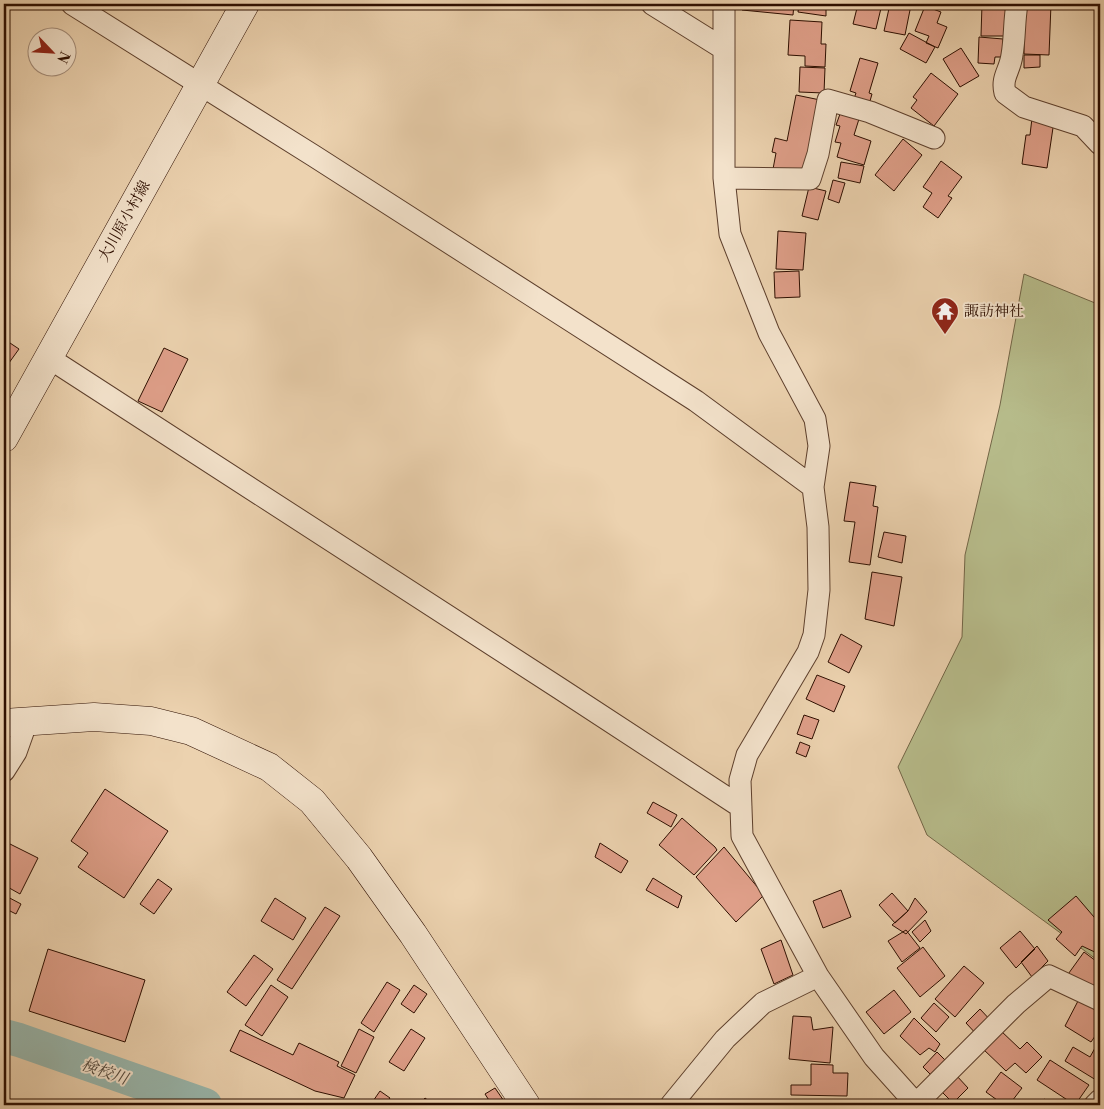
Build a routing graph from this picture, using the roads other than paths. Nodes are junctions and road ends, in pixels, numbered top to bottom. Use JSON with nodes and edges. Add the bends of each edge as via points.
{"nodes":[{"id":1,"x":72,"y":4,"type":"edge"},
{"id":2,"x":245,"y":4,"type":"edge"},
{"id":3,"x":652,"y":4,"type":"edge"},
{"id":4,"x":724,"y":4,"type":"edge"},
{"id":5,"x":1016,"y":4,"type":"edge"},
{"id":6,"x":724,"y":49,"type":"junction"},
{"id":7,"x":200,"y":85,"type":"junction"},
{"id":8,"x":934,"y":138,"type":"dead end"},
{"id":9,"x":1100,"y":144,"type":"edge"},
{"id":10,"x":724,"y":178,"type":"junction"},
{"id":11,"x":49,"y":358,"type":"junction"},
{"id":12,"x":4,"y":438,"type":"edge"},
{"id":13,"x":813,"y":486,"type":"junction"},
{"id":14,"x":16,"y":722,"type":"edge"},
{"id":15,"x":4,"y":771,"type":"edge"},
{"id":16,"x":741,"y":807,"type":"junction"},
{"id":17,"x":818,"y":976,"type":"junction"},
{"id":18,"x":1100,"y":1000,"type":"edge"},
{"id":19,"x":1100,"y":1100,"type":"edge"},
{"id":20,"x":916,"y":1104,"type":"edge"},
{"id":21,"x":526,"y":1105,"type":"edge"},
{"id":22,"x":671,"y":1105,"type":"edge"},
{"id":23,"x":1095,"y":1105,"type":"edge"}],
"edges":[{"from":1,"to":7,"type":"street"},
{"from":2,"to":7,"type":"street","name":"大川原小村線"},
{"from":3,"to":6,"type":"street"},
{"from":4,"to":6,"type":"street"},
{"from":5,"to":9,"type":"street","via":[[1012,56],[1003,83],[1005,94],[1024,107],[1083,126]]},
{"from":6,"to":10,"type":"street"},
{"from":7,"to":11,"type":"street","name":"大川原小村線"},
{"from":7,"to":13,"type":"street","via":[[696,401]]},
{"from":8,"to":10,"type":"street","via":[[870,112],[828,100],[810,179]]},
{"from":10,"to":13,"type":"street","via":[[730,234],[769,333],[815,419],[819,446]]},
{"from":11,"to":12,"type":"street","name":"大川原小村線"},
{"from":11,"to":16,"type":"street"},
{"from":13,"to":16,"type":"street","via":[[818,527],[819,590],[814,635],[808,652],[747,755],[740,780]]},
{"from":14,"to":15,"type":"street","via":[[16,752]]},
{"from":14,"to":21,"type":"street","via":[[94,717],[151,721],[192,731],[269,767],[312,801],[358,858],[413,934]]},
{"from":16,"to":17,"type":"street","via":[[742,836]]},
{"from":17,"to":20,"type":"street","via":[[874,1057]]},
{"from":17,"to":22,"type":"street","via":[[763,1003],[726,1039]]},
{"from":18,"to":20,"type":"street","via":[[1049,976],[1016,1004]]},
{"from":19,"to":23,"type":"street"}]}
